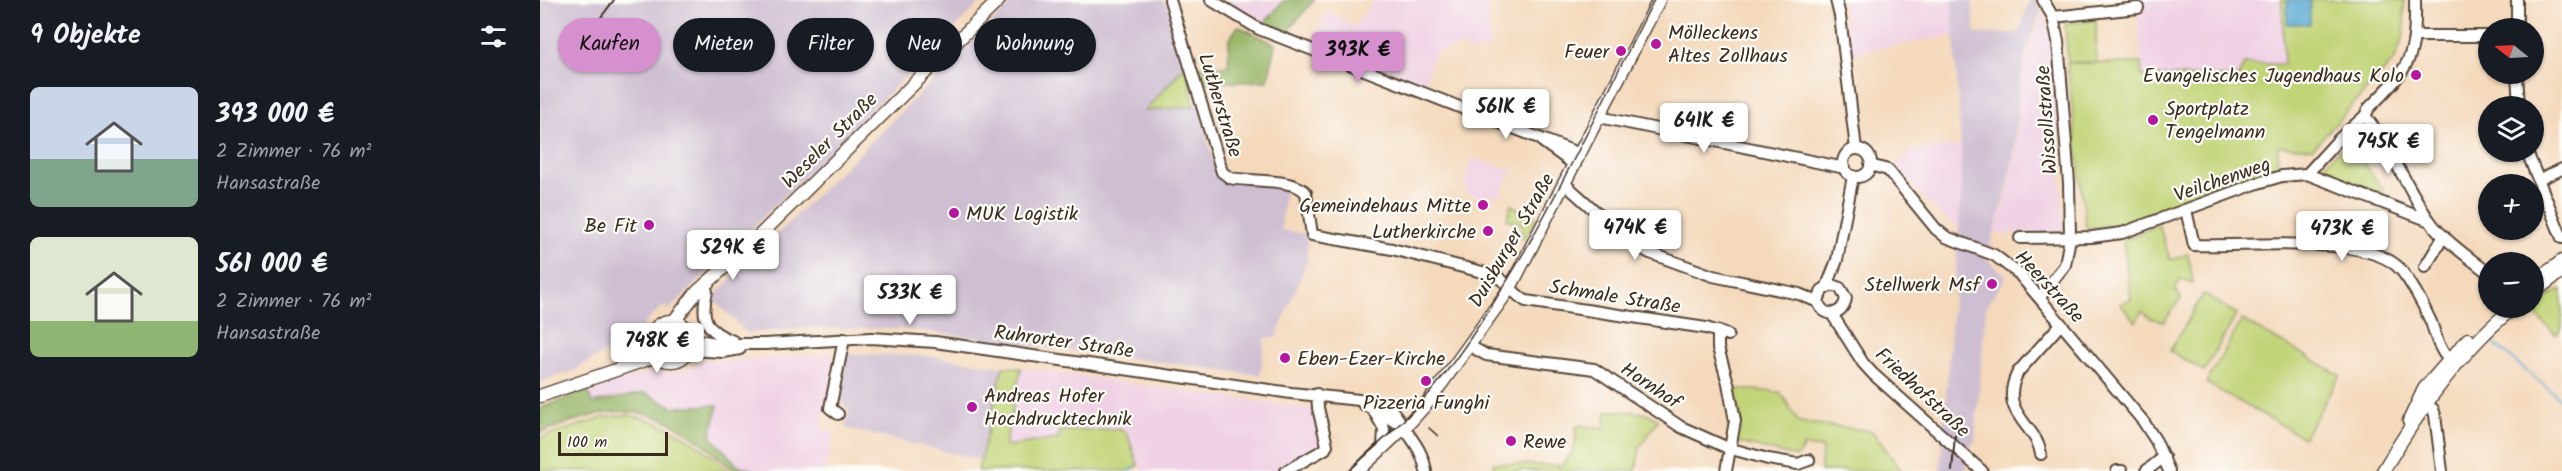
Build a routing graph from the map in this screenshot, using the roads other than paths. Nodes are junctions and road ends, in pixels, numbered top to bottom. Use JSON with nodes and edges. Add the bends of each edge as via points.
{"nodes":[{"id":1,"x":999,"y":0,"type":"edge"},
{"id":2,"x":1170,"y":0,"type":"edge"},
{"id":3,"x":1211,"y":0,"type":"edge"},
{"id":4,"x":1659,"y":0,"type":"edge"},
{"id":5,"x":1836,"y":0,"type":"edge"},
{"id":6,"x":2043,"y":0,"type":"edge"},
{"id":7,"x":2415,"y":0,"type":"edge"},
{"id":8,"x":2517,"y":0,"type":"edge"},
{"id":9,"x":2138,"y":8,"type":"dead end"},
{"id":10,"x":2053,"y":17,"type":"junction"},
{"id":11,"x":2517,"y":18,"type":"edge"},
{"id":12,"x":2416,"y":36,"type":"junction"},
{"id":13,"x":2478,"y":36,"type":"edge"},
{"id":14,"x":2365,"y":116,"type":"junction"},
{"id":15,"x":1599,"y":117,"type":"junction"},
{"id":16,"x":1856,"y":149,"type":"junction"},
{"id":17,"x":1845,"y":156,"type":"junction"},
{"id":18,"x":1578,"y":160,"type":"junction"},
{"id":19,"x":1815,"y":161,"type":"junction"},
{"id":20,"x":1870,"y":165,"type":"junction"},
{"id":21,"x":2562,"y":169,"type":"edge"},
{"id":22,"x":1849,"y":172,"type":"junction"},
{"id":23,"x":2307,"y":174,"type":"junction"},
{"id":24,"x":2544,"y":177,"type":"edge"},
{"id":25,"x":1565,"y":184,"type":"junction"},
{"id":26,"x":2544,"y":193,"type":"edge"},
{"id":27,"x":2186,"y":210,"type":"junction"},
{"id":28,"x":2554,"y":215,"type":"junction"},
{"id":29,"x":2430,"y":221,"type":"junction"},
{"id":30,"x":2562,"y":228,"type":"edge"},
{"id":31,"x":2444,"y":236,"type":"junction"},
{"id":32,"x":2020,"y":238,"type":"dead end"},
{"id":33,"x":2070,"y":238,"type":"junction"},
{"id":34,"x":2562,"y":238,"type":"edge"},
{"id":35,"x":1837,"y":260,"type":"junction"},
{"id":36,"x":2562,"y":261,"type":"edge"},
{"id":37,"x":2478,"y":265,"type":"edge"},
{"id":38,"x":2425,"y":267,"type":"dead end"},
{"id":39,"x":2562,"y":272,"type":"edge"},
{"id":40,"x":2544,"y":277,"type":"edge"},
{"id":41,"x":2544,"y":280,"type":"edge"},
{"id":42,"x":2562,"y":281,"type":"edge"},
{"id":43,"x":2544,"y":282,"type":"edge"},
{"id":44,"x":1510,"y":288,"type":"junction"},
{"id":45,"x":1840,"y":288,"type":"junction"},
{"id":46,"x":705,"y":289,"type":"junction"},
{"id":47,"x":1821,"y":293,"type":"junction"},
{"id":48,"x":2040,"y":297,"type":"junction"},
{"id":49,"x":1837,"y":311,"type":"junction"},
{"id":50,"x":2492,"y":318,"type":"edge"},
{"id":51,"x":2502,"y":318,"type":"edge"},
{"id":52,"x":679,"y":323,"type":"junction"},
{"id":53,"x":2061,"y":324,"type":"junction"},
{"id":54,"x":844,"y":339,"type":"junction"},
{"id":55,"x":739,"y":343,"type":"junction"},
{"id":56,"x":651,"y":344,"type":"junction"},
{"id":57,"x":765,"y":344,"type":"junction"},
{"id":58,"x":691,"y":345,"type":"junction"},
{"id":59,"x":1470,"y":346,"type":"junction"},
{"id":60,"x":657,"y":356,"type":"junction"},
{"id":61,"x":2448,"y":359,"type":"junction"},
{"id":62,"x":613,"y":370,"type":"junction"},
{"id":63,"x":1317,"y":394,"type":"junction"},
{"id":64,"x":540,"y":396,"type":"edge"},
{"id":65,"x":1355,"y":400,"type":"junction"},
{"id":66,"x":2423,"y":401,"type":"junction"},
{"id":67,"x":1372,"y":409,"type":"junction"},
{"id":68,"x":838,"y":414,"type":"dead end"},
{"id":69,"x":1404,"y":427,"type":"junction"},
{"id":70,"x":1383,"y":447,"type":"junction"},
{"id":71,"x":1728,"y":448,"type":"junction"},
{"id":72,"x":2042,"y":454,"type":"dead end"},
{"id":73,"x":2164,"y":457,"type":"junction"},
{"id":74,"x":1809,"y":460,"type":"dead end"},
{"id":75,"x":1286,"y":471,"type":"edge"},
{"id":76,"x":1358,"y":471,"type":"edge"},
{"id":77,"x":1426,"y":471,"type":"edge"},
{"id":78,"x":1726,"y":471,"type":"edge"},
{"id":79,"x":1982,"y":471,"type":"edge"},
{"id":80,"x":2117,"y":471,"type":"edge"},
{"id":81,"x":2122,"y":471,"type":"edge"},
{"id":82,"x":2146,"y":471,"type":"edge"},
{"id":83,"x":2169,"y":471,"type":"edge"},
{"id":84,"x":2383,"y":471,"type":"edge"},
{"id":85,"x":2442,"y":471,"type":"edge"}],
"edges":[{"from":1,"to":46,"type":"main road","name":"Weseler Straße"},
{"from":2,"to":44,"type":"street","name":"Lutherstraße","via":[[1222,172],[1234,179],[1293,184],[1303,189],[1311,231],[1317,237],[1363,243],[1494,274]]},
{"from":3,"to":18,"type":"street","via":[[1259,30],[1536,136]]},
{"from":4,"to":15,"type":"main road","name":"Duisburger Straße"},
{"from":5,"to":16,"type":"street"},
{"from":6,"to":10,"type":"street"},
{"from":7,"to":12,"type":"street"},
{"from":8,"to":11,"type":"street"},
{"from":9,"to":10,"type":"street"},
{"from":10,"to":33,"type":"street","name":"Wissollstraße","via":[[2069,183]]},
{"from":12,"to":13,"type":"street"},
{"from":12,"to":14,"type":"street","via":[[2406,65]]},
{"from":14,"to":23,"type":"street"},
{"from":14,"to":29,"type":"street"},
{"from":15,"to":18,"type":"main road","name":"Duisburger Straße"},
{"from":15,"to":19,"type":"street"},
{"from":16,"to":17,"type":"street"},
{"from":16,"to":20,"type":"street","name":"Heerstraße","via":[[1867,153]]},
{"from":17,"to":19,"type":"street"},
{"from":17,"to":22,"type":"street"},
{"from":18,"to":25,"type":"main road","name":"Duisburger Straße"},
{"from":19,"to":22,"type":"street"},
{"from":20,"to":22,"type":"street","via":[[1865,174]]},
{"from":20,"to":48,"type":"street","name":"Heerstraße","via":[[1888,170],[1946,237],[2004,261]]},
{"from":21,"to":24,"type":"street"},
{"from":22,"to":35,"type":"street"},
{"from":23,"to":27,"type":"street","name":"Veilchenweg","via":[[2282,176]]},
{"from":23,"to":29,"type":"street","name":"Veilchenweg"},
{"from":25,"to":44,"type":"main road","name":"Duisburger Straße"},
{"from":25,"to":47,"type":"street","via":[[1620,233],[1650,253],[1713,276],[1799,294]]},
{"from":26,"to":28,"type":"street"},
{"from":27,"to":33,"type":"street","name":"Veilchenweg","via":[[2122,233]]},
{"from":27,"to":61,"type":"street","via":[[2194,245],[2359,248],[2389,260],[2399,267],[2418,297],[2439,348]]},
{"from":28,"to":30,"type":"street"},
{"from":28,"to":34,"type":"street"},
{"from":29,"to":31,"type":"street"},
{"from":31,"to":37,"type":"street"},
{"from":31,"to":38,"type":"street"},
{"from":32,"to":33,"type":"street","name":"Veilchenweg"},
{"from":33,"to":48,"type":"street","name":"Wissollstraße","via":[[2061,272]]},
{"from":35,"to":45,"type":"street"},
{"from":35,"to":47,"type":"street"},
{"from":36,"to":40,"type":"main road"},
{"from":39,"to":41,"type":"main road"},
{"from":42,"to":43,"type":"main road"},
{"from":44,"to":59,"type":"main road","name":"Duisburger Straße"},
{"from":44,"to":71,"type":"street","name":"Schmale Straße","via":[[1526,300],[1723,333],[1718,348],[1735,422]]},
{"from":45,"to":47,"type":"street"},
{"from":45,"to":49,"type":"street","name":"Friedhofstraße","via":[[1846,298]]},
{"from":46,"to":52,"type":"main road","name":"Weseler Straße"},
{"from":46,"to":55,"type":"street","name":"Ruhrorter Straße","via":[[707,323],[719,336]]},
{"from":47,"to":49,"type":"street","via":[[1824,312]]},
{"from":48,"to":53,"type":"street","name":"Heerstraße"},
{"from":49,"to":79,"type":"street","name":"Friedhofstraße","via":[[1845,336],[1873,374]]},
{"from":50,"to":61,"type":"main road"},
{"from":51,"to":66,"type":"main road"},
{"from":52,"to":56,"type":"main road","name":"Ruhrorter Straße","via":[[664,322],[656,328]]},
{"from":52,"to":58,"type":"main road"},
{"from":53,"to":72,"type":"street","via":[[2014,380],[2017,413]]},
{"from":53,"to":73,"type":"street","name":"Heerstraße","via":[[2143,421]]},
{"from":54,"to":57,"type":"street","name":"Ruhrorter Straße"},
{"from":54,"to":63,"type":"street","name":"Ruhrorter Straße","via":[[934,342]]},
{"from":54,"to":68,"type":"street","via":[[830,408]]},
{"from":55,"to":57,"type":"street","name":"Ruhrorter Straße"},
{"from":55,"to":58,"type":"street","name":"Ruhrorter Straße"},
{"from":56,"to":60,"type":"main road"},
{"from":56,"to":62,"type":"main road","name":"Ruhrorter Straße"},
{"from":57,"to":58,"type":"street","name":"Ruhrorter Straße","via":[[723,352]]},
{"from":58,"to":60,"type":"main road","name":"Ruhrorter Straße","via":[[675,362]]},
{"from":59,"to":69,"type":"main road","name":"Duisburger Straße"},
{"from":59,"to":71,"type":"street","name":"Hornhof","via":[[1486,355],[1594,369],[1681,427]]},
{"from":60,"to":62,"type":"main road","name":"Ruhrorter Straße"},
{"from":61,"to":66,"type":"main road","via":[[2424,389]]},
{"from":62,"to":64,"type":"main road","name":"Ruhrorter Straße"},
{"from":63,"to":65,"type":"street","name":"Ruhrorter Straße"},
{"from":63,"to":75,"type":"street","via":[[1327,445]]},
{"from":65,"to":67,"type":"street","name":"Ruhrorter Straße"},
{"from":65,"to":69,"type":"street","name":"Ruhrorter Straße","via":[[1390,409]]},
{"from":66,"to":84,"type":"main road"},
{"from":66,"to":85,"type":"street","via":[[2435,415]]},
{"from":67,"to":69,"type":"street","name":"Ruhrorter Straße"},
{"from":67,"to":70,"type":"street","via":[[1384,429]]},
{"from":69,"to":70,"type":"main road","name":"Duisburger Straße"},
{"from":69,"to":77,"type":"street","via":[[1417,444]]},
{"from":70,"to":76,"type":"main road","name":"Duisburger Straße"},
{"from":71,"to":74,"type":"street","name":"Hornhof","via":[[1797,464]]},
{"from":71,"to":78,"type":"street","name":"Schmale Straße"},
{"from":73,"to":82,"type":"street"},
{"from":73,"to":83,"type":"street","name":"Heerstraße"},
{"from":80,"to":81,"type":"street"}]}
